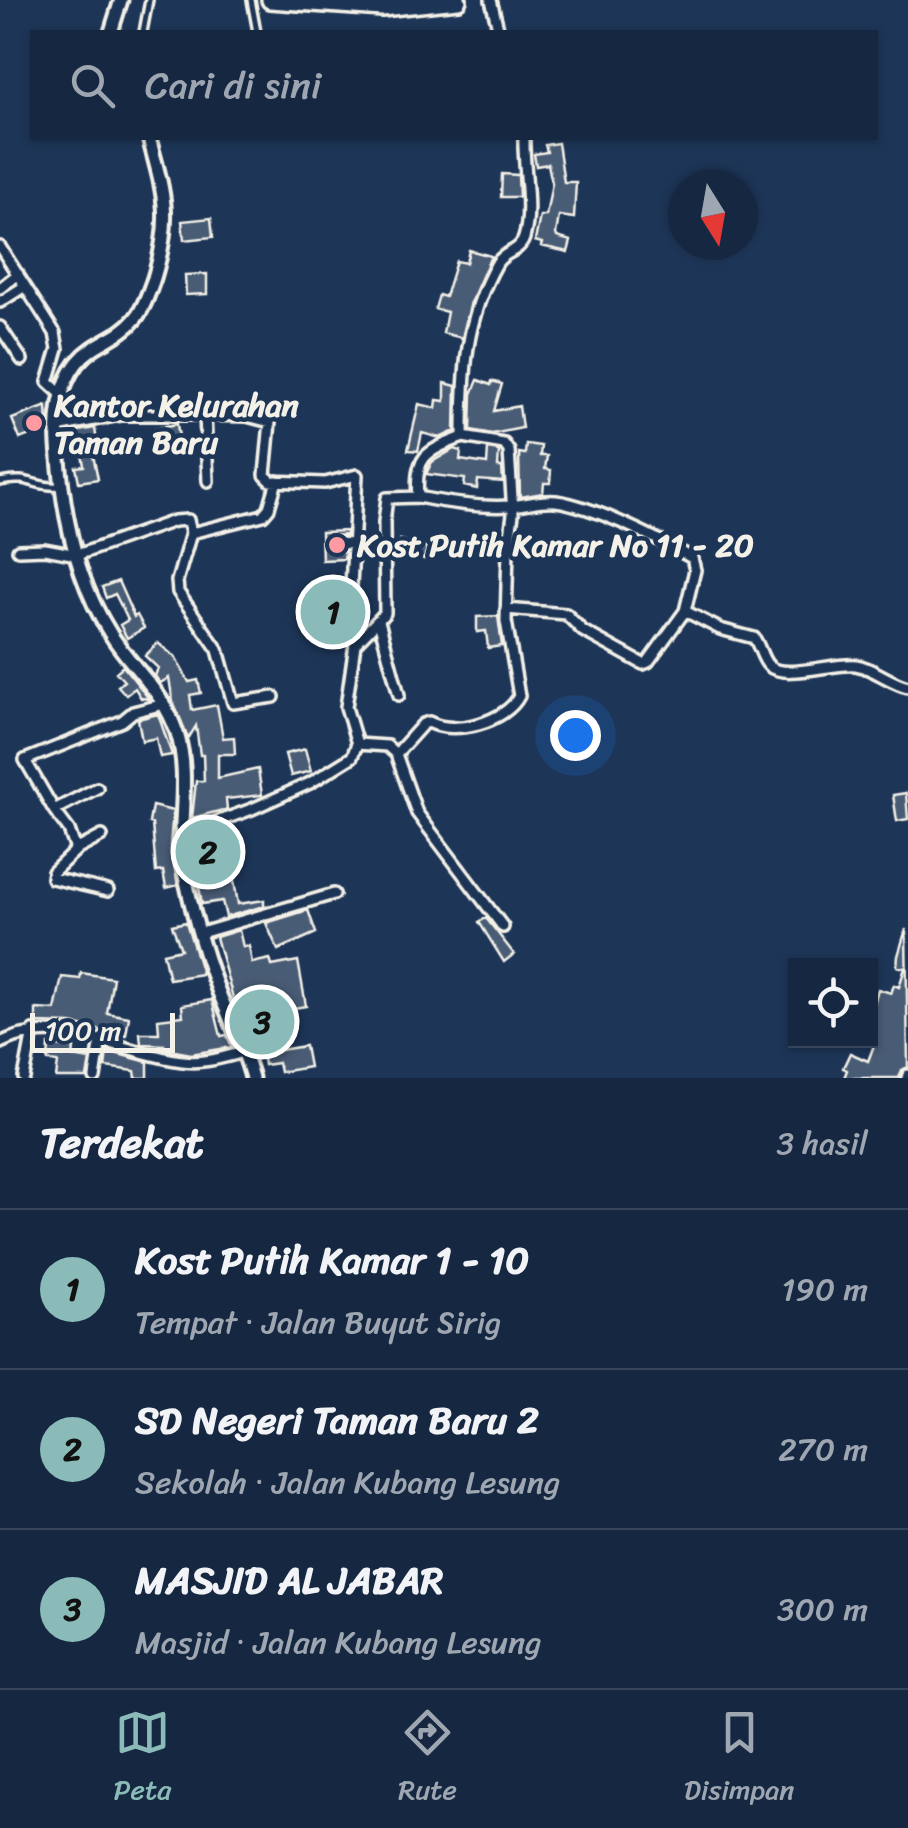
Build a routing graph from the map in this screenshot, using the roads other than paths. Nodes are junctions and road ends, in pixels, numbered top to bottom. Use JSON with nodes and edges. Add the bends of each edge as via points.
{"nodes":[{"id":1,"x":120,"y":0,"type":"edge"},
{"id":2,"x":149,"y":0,"type":"edge"},
{"id":3,"x":251,"y":0,"type":"edge"},
{"id":4,"x":270,"y":0,"type":"edge"},
{"id":5,"x":458,"y":0,"type":"edge"},
{"id":6,"x":490,"y":0,"type":"edge"},
{"id":7,"x":112,"y":30,"type":"edge"},
{"id":8,"x":142,"y":30,"type":"edge"},
{"id":9,"x":256,"y":30,"type":"edge"},
{"id":10,"x":498,"y":30,"type":"edge"},
{"id":11,"x":150,"y":140,"type":"edge"},
{"id":12,"x":524,"y":140,"type":"edge"},
{"id":13,"x":0,"y":246,"type":"edge"},
{"id":14,"x":18,"y":274,"type":"junction"},
{"id":15,"x":25,"y":286,"type":"junction"},
{"id":16,"x":0,"y":288,"type":"edge"},
{"id":17,"x":0,"y":302,"type":"edge"},
{"id":18,"x":0,"y":327,"type":"edge"},
{"id":19,"x":22,"y":360,"type":"dead end"},
{"id":20,"x":60,"y":393,"type":"junction"},
{"id":21,"x":205,"y":415,"type":"junction"},
{"id":22,"x":57,"y":428,"type":"junction"},
{"id":23,"x":463,"y":436,"type":"junction"},
{"id":24,"x":276,"y":481,"type":"junction"},
{"id":25,"x":0,"y":482,"type":"edge"},
{"id":26,"x":208,"y":482,"type":"dead end"},
{"id":27,"x":62,"y":486,"type":"junction"},
{"id":28,"x":418,"y":496,"type":"junction"},
{"id":29,"x":512,"y":506,"type":"junction"},
{"id":30,"x":191,"y":533,"type":"junction"},
{"id":31,"x":336,"y":542,"type":"dead end"},
{"id":32,"x":354,"y":544,"type":"junction"},
{"id":33,"x":18,"y":550,"type":"dead end"},
{"id":34,"x":77,"y":556,"type":"junction"},
{"id":35,"x":506,"y":609,"type":"junction"},
{"id":36,"x":684,"y":612,"type":"junction"},
{"id":37,"x":379,"y":621,"type":"junction"},
{"id":38,"x":355,"y":644,"type":"junction"},
{"id":39,"x":908,"y":687,"type":"edge"},
{"id":40,"x":398,"y":695,"type":"dead end"},
{"id":41,"x":274,"y":697,"type":"dead end"},
{"id":42,"x":164,"y":704,"type":"junction"},
{"id":43,"x":357,"y":744,"type":"junction"},
{"id":44,"x":396,"y":754,"type":"junction"},
{"id":45,"x":98,"y":788,"type":"dead end"},
{"id":46,"x":54,"y":810,"type":"junction"},
{"id":47,"x":180,"y":828,"type":"junction"},
{"id":48,"x":102,"y":836,"type":"dead end"},
{"id":49,"x":76,"y":850,"type":"junction"},
{"id":50,"x":108,"y":891,"type":"dead end"},
{"id":51,"x":334,"y":894,"type":"dead end"},
{"id":52,"x":502,"y":926,"type":"dead end"},
{"id":53,"x":201,"y":933,"type":"junction"},
{"id":54,"x":33,"y":1031,"type":"junction"},
{"id":55,"x":101,"y":1039,"type":"junction"},
{"id":56,"x":0,"y":1043,"type":"edge"},
{"id":57,"x":244,"y":1052,"type":"junction"},
{"id":58,"x":24,"y":1078,"type":"edge"},
{"id":59,"x":95,"y":1078,"type":"edge"},
{"id":60,"x":252,"y":1078,"type":"edge"}],
"edges":[{"from":1,"to":7,"type":"street"},
{"from":2,"to":8,"type":"lane"},
{"from":3,"to":9,"type":"lane"},
{"from":4,"to":5,"type":"highway","via":[[382,8]]},
{"from":6,"to":10,"type":"street"},
{"from":11,"to":20,"type":"street","via":[[167,220],[148,294],[135,319],[83,357]]},
{"from":12,"to":23,"type":"street","via":[[526,232],[518,250],[499,260],[466,345]]},
{"from":13,"to":14,"type":"street"},
{"from":14,"to":15,"type":"street"},
{"from":14,"to":16,"type":"street"},
{"from":15,"to":17,"type":"street"},
{"from":15,"to":20,"type":"street","via":[[56,332],[48,382]]},
{"from":18,"to":19,"type":"street"},
{"from":20,"to":22,"type":"street"},
{"from":21,"to":22,"type":"street","via":[[121,415]]},
{"from":21,"to":24,"type":"street","via":[[270,422],[265,475]]},
{"from":21,"to":26,"type":"street"},
{"from":22,"to":27,"type":"street"},
{"from":23,"to":28,"type":"street","via":[[430,449],[421,460]]},
{"from":23,"to":29,"type":"street","via":[[507,447]]},
{"from":24,"to":30,"type":"street","via":[[263,515]]},
{"from":24,"to":32,"type":"street","via":[[325,483],[357,476]]},
{"from":25,"to":27,"type":"lane","via":[[20,477],[43,488]]},
{"from":27,"to":34,"type":"street"},
{"from":28,"to":29,"type":"street"},
{"from":28,"to":37,"type":"street","via":[[387,498],[385,613]]},
{"from":29,"to":35,"type":"street"},
{"from":29,"to":36,"type":"street","via":[[560,502],[692,558]]},
{"from":30,"to":34,"type":"street","via":[[192,523],[182,519]]},
{"from":30,"to":41,"type":"street","via":[[178,592],[218,650],[233,702]]},
{"from":31,"to":32,"type":"street"},
{"from":32,"to":38,"type":"street"},
{"from":33,"to":34,"type":"street"},
{"from":34,"to":42,"type":"street","via":[[112,637]]},
{"from":35,"to":36,"type":"street","via":[[566,614],[643,664]]},
{"from":35,"to":44,"type":"street","via":[[517,702],[454,730],[423,724]]},
{"from":36,"to":39,"type":"street","via":[[754,638],[772,669],[853,664]]},
{"from":37,"to":38,"type":"street"},
{"from":37,"to":40,"type":"street"},
{"from":38,"to":43,"type":"street","via":[[346,707]]},
{"from":42,"to":46,"type":"street","via":[[26,759]]},
{"from":42,"to":47,"type":"street","via":[[184,772]]},
{"from":43,"to":44,"type":"street","via":[[387,746]]},
{"from":43,"to":47,"type":"street","via":[[352,757],[292,792],[222,821]]},
{"from":44,"to":52,"type":"street","via":[[418,814]]},
{"from":45,"to":46,"type":"street"},
{"from":46,"to":49,"type":"street"},
{"from":47,"to":53,"type":"street"},
{"from":48,"to":49,"type":"street"},
{"from":49,"to":50,"type":"street","via":[[52,878]]},
{"from":51,"to":53,"type":"street"},
{"from":53,"to":57,"type":"street"},
{"from":54,"to":55,"type":"street"},
{"from":54,"to":56,"type":"street"},
{"from":54,"to":58,"type":"street"},
{"from":55,"to":57,"type":"street","via":[[192,1062]]},
{"from":55,"to":59,"type":"street"},
{"from":57,"to":60,"type":"street"}]}
